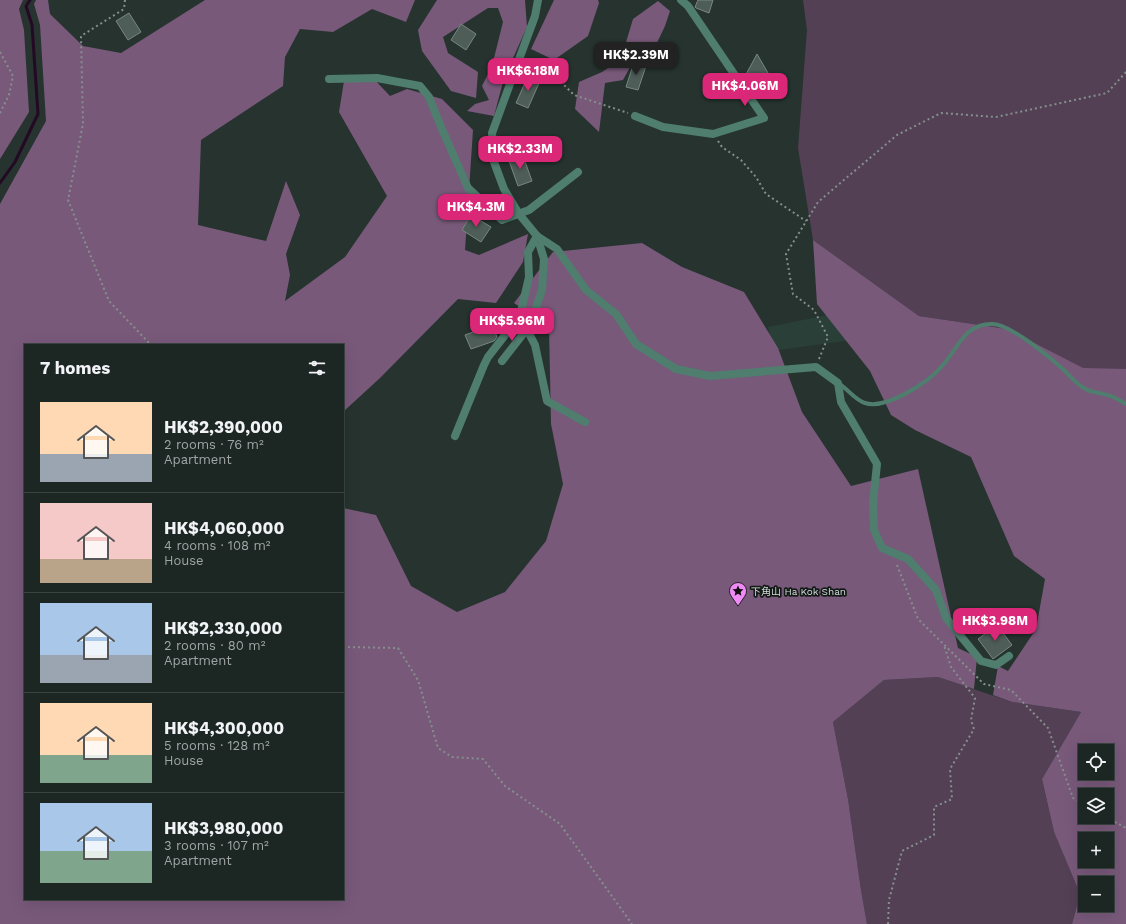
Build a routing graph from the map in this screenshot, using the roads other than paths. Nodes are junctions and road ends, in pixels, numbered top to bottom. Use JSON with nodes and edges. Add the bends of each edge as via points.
{"nodes":[{"id":1,"x":538,"y":0,"type":"edge"},
{"id":2,"x":681,"y":0,"type":"edge"},
{"id":3,"x":329,"y":79,"type":"dead end"},
{"id":4,"x":635,"y":116,"type":"road end"},
{"id":5,"x":578,"y":172,"type":"dead end"},
{"id":6,"x":519,"y":214,"type":"junction"},
{"id":7,"x":537,"y":236,"type":"junction"},
{"id":8,"x":520,"y":316,"type":"junction"},
{"id":9,"x":527,"y":330,"type":"junction"},
{"id":10,"x":502,"y":361,"type":"dead end"},
{"id":11,"x":838,"y":383,"type":"junction"},
{"id":12,"x":1126,"y":404,"type":"edge"},
{"id":13,"x":585,"y":422,"type":"dead end"},
{"id":14,"x":455,"y":436,"type":"dead end"},
{"id":15,"x":1009,"y":656,"type":"dead end"}],
"edges":[{"from":1,"to":6,"type":"street","via":[[535,16],[492,133],[494,162],[504,189]]},
{"from":2,"to":4,"type":"street","via":[[688,6],[764,118],[713,134],[663,127]]},
{"from":3,"to":6,"type":"street","via":[[378,78],[420,86],[430,97],[468,188],[502,220]]},
{"from":5,"to":6,"type":"street","via":[[529,210]]},
{"from":6,"to":7,"type":"street"},
{"from":7,"to":8,"type":"street","via":[[528,252],[529,277]]},
{"from":7,"to":9,"type":"street","via":[[544,259],[542,290]]},
{"from":7,"to":11,"type":"street","via":[[557,249],[586,290],[616,314],[636,344],[676,369],[710,376],[816,367]]},
{"from":8,"to":9,"type":"street"},
{"from":8,"to":14,"type":"street","via":[[484,364]]},
{"from":9,"to":10,"type":"street"},
{"from":9,"to":13,"type":"street","via":[[535,345],[547,401]]},
{"from":11,"to":12,"type":"lane","via":[[865,403],[877,404],[893,399],[937,372],[967,333],[980,326],[992,324],[1002,325],[1013,331],[1055,362],[1084,389],[1110,396]]},
{"from":11,"to":15,"type":"street","via":[[841,402],[877,464],[873,503],[874,530],[882,548],[908,559],[936,590],[946,618],[982,661],[996,664]]}]}
